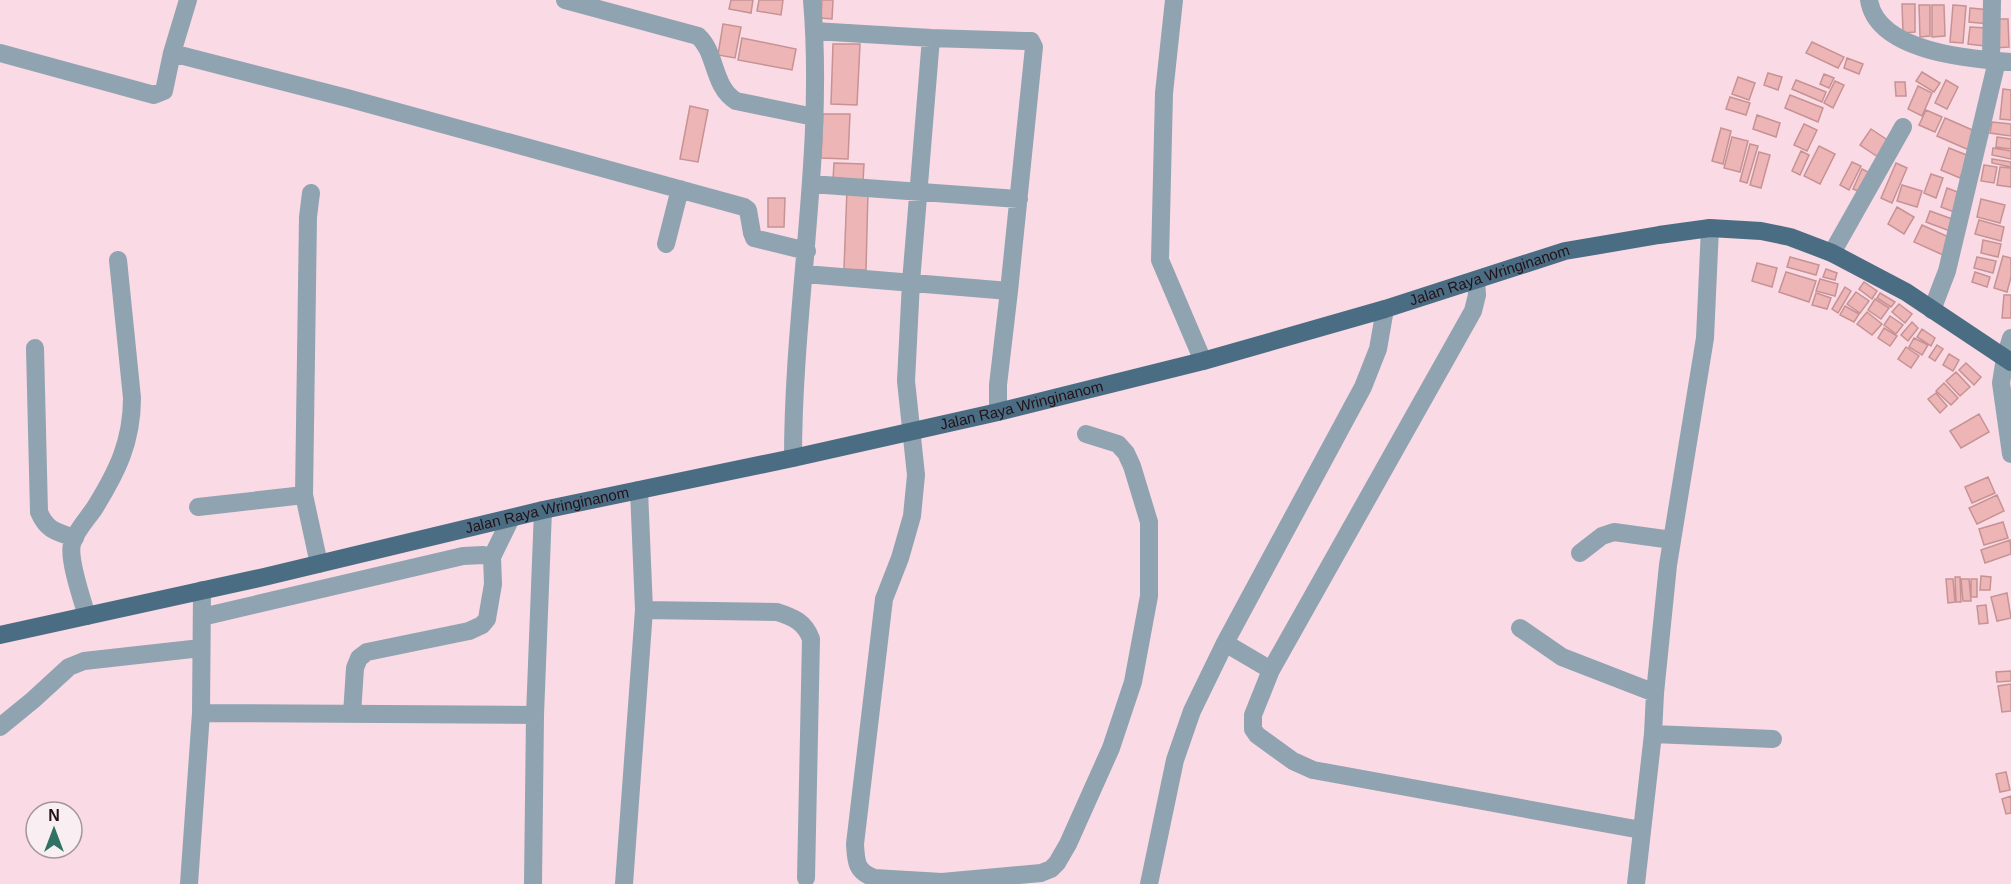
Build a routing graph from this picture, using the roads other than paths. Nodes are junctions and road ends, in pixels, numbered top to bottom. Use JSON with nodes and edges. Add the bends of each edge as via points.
{"nodes":[{"id":1,"x":188,"y":0,"type":"edge"},
{"id":2,"x":565,"y":0,"type":"edge"},
{"id":3,"x":812,"y":0,"type":"edge"},
{"id":4,"x":1174,"y":0,"type":"edge"},
{"id":5,"x":1869,"y":0,"type":"edge"},
{"id":6,"x":1992,"y":0,"type":"edge"},
{"id":7,"x":814,"y":31,"type":"junction"},
{"id":8,"x":931,"y":38,"type":"junction"},
{"id":9,"x":0,"y":53,"type":"edge"},
{"id":10,"x":172,"y":53,"type":"junction"},
{"id":11,"x":2000,"y":61,"type":"edge"},
{"id":12,"x":814,"y":117,"type":"junction"},
{"id":13,"x":1903,"y":127,"type":"dead end"},
{"id":14,"x":811,"y":184,"type":"junction"},
{"id":15,"x":681,"y":189,"type":"junction"},
{"id":16,"x":918,"y":192,"type":"junction"},
{"id":17,"x":311,"y":193,"type":"dead end"},
{"id":18,"x":1019,"y":200,"type":"junction"},
{"id":19,"x":1710,"y":228,"type":"junction"},
{"id":20,"x":666,"y":244,"type":"dead end"},
{"id":21,"x":807,"y":251,"type":"junction"},
{"id":22,"x":1832,"y":253,"type":"junction"},
{"id":23,"x":118,"y":260,"type":"dead end"},
{"id":24,"x":805,"y":274,"type":"junction"},
{"id":25,"x":1476,"y":280,"type":"junction"},
{"id":26,"x":911,"y":282,"type":"junction"},
{"id":27,"x":1010,"y":291,"type":"junction"},
{"id":28,"x":1385,"y":309,"type":"junction"},
{"id":29,"x":1932,"y":310,"type":"junction"},
{"id":30,"x":2011,"y":338,"type":"edge"},
{"id":31,"x":35,"y":348,"type":"dead end"},
{"id":32,"x":2008,"y":360,"type":"edge"},
{"id":33,"x":1203,"y":361,"type":"junction"},
{"id":34,"x":998,"y":412,"type":"junction"},
{"id":35,"x":910,"y":432,"type":"junction"},
{"id":36,"x":1086,"y":434,"type":"dead end"},
{"id":37,"x":2011,"y":454,"type":"edge"},
{"id":38,"x":793,"y":458,"type":"junction"},
{"id":39,"x":639,"y":490,"type":"junction"},
{"id":40,"x":305,"y":500,"type":"junction"},
{"id":41,"x":198,"y":507,"type":"dead end"},
{"id":42,"x":543,"y":510,"type":"junction"},
{"id":43,"x":511,"y":518,"type":"junction"},
{"id":44,"x":75,"y":538,"type":"junction"},
{"id":45,"x":1672,"y":540,"type":"junction"},
{"id":46,"x":1581,"y":553,"type":"dead end"},
{"id":47,"x":492,"y":557,"type":"junction"},
{"id":48,"x":319,"y":564,"type":"junction"},
{"id":49,"x":202,"y":590,"type":"junction"},
{"id":50,"x":644,"y":610,"type":"junction"},
{"id":51,"x":87,"y":616,"type":"junction"},
{"id":52,"x":202,"y":617,"type":"junction"},
{"id":53,"x":1520,"y":628,"type":"dead end"},
{"id":54,"x":0,"y":635,"type":"edge"},
{"id":55,"x":1225,"y":643,"type":"junction"},
{"id":56,"x":201,"y":648,"type":"junction"},
{"id":57,"x":1271,"y":670,"type":"junction"},
{"id":58,"x":1655,"y":693,"type":"junction"},
{"id":59,"x":201,"y":714,"type":"junction"},
{"id":60,"x":352,"y":714,"type":"junction"},
{"id":61,"x":535,"y":715,"type":"junction"},
{"id":62,"x":0,"y":727,"type":"edge"},
{"id":63,"x":1653,"y":734,"type":"junction"},
{"id":64,"x":1773,"y":739,"type":"dead end"},
{"id":65,"x":1641,"y":830,"type":"junction"},
{"id":66,"x":806,"y":878,"type":"dead end"},
{"id":67,"x":189,"y":884,"type":"edge"},
{"id":68,"x":532,"y":884,"type":"edge"},
{"id":69,"x":624,"y":884,"type":"edge"},
{"id":70,"x":1149,"y":884,"type":"edge"},
{"id":71,"x":1636,"y":884,"type":"edge"}],
"edges":[{"from":1,"to":10,"type":"street"},
{"from":2,"to":12,"type":"street","via":[[698,36],[704,41],[727,96]]},
{"from":3,"to":7,"type":"street"},
{"from":4,"to":33,"type":"street","via":[[1164,93],[1160,260]]},
{"from":5,"to":11,"type":"street","via":[[1878,21],[1896,37],[1940,53]]},
{"from":6,"to":11,"type":"street"},
{"from":7,"to":8,"type":"street"},
{"from":7,"to":12,"type":"street"},
{"from":8,"to":16,"type":"street"},
{"from":8,"to":18,"type":"street","via":[[1031,41],[1034,47]]},
{"from":9,"to":10,"type":"street","via":[[154,95],[164,91]]},
{"from":10,"to":15,"type":"street"},
{"from":11,"to":29,"type":"street","via":[[1947,271]]},
{"from":12,"to":14,"type":"street"},
{"from":13,"to":22,"type":"street"},
{"from":14,"to":16,"type":"street"},
{"from":14,"to":21,"type":"street"},
{"from":15,"to":20,"type":"street"},
{"from":15,"to":21,"type":"street","via":[[744,207],[754,238]]},
{"from":16,"to":18,"type":"street"},
{"from":16,"to":26,"type":"street"},
{"from":17,"to":40,"type":"street"},
{"from":18,"to":27,"type":"street"},
{"from":19,"to":22,"type":"main road","name":"Jalan Raya Wringinanom","via":[[1771,233]]},
{"from":19,"to":25,"type":"main road","name":"Jalan Raya Wringinanom","via":[[1564,251]]},
{"from":19,"to":45,"type":"street","via":[[1705,338]]},
{"from":21,"to":24,"type":"street"},
{"from":22,"to":29,"type":"main road","name":"Jalan Raya Wringinanom"},
{"from":23,"to":44,"type":"street","via":[[132,418],[120,463]]},
{"from":24,"to":26,"type":"street"},
{"from":24,"to":38,"type":"street","via":[[793,410]]},
{"from":25,"to":28,"type":"main road","name":"Jalan Raya Wringinanom"},
{"from":25,"to":57,"type":"street","via":[[1473,310]]},
{"from":26,"to":27,"type":"street"},
{"from":26,"to":35,"type":"street","via":[[906,381]]},
{"from":27,"to":34,"type":"street"},
{"from":28,"to":33,"type":"main road","name":"Jalan Raya Wringinanom"},
{"from":28,"to":55,"type":"street","via":[[1378,349],[1363,387]]},
{"from":29,"to":32,"type":"main road","name":"Jalan Raya Wringinanom"},
{"from":30,"to":32,"type":"street"},
{"from":31,"to":44,"type":"street","via":[[39,512],[49,528]]},
{"from":32,"to":37,"type":"street","via":[[2001,383]]},
{"from":33,"to":34,"type":"main road","name":"Jalan Raya Wringinanom"},
{"from":34,"to":35,"type":"main road","name":"Jalan Raya Wringinanom"},
{"from":35,"to":36,"type":"street","via":[[916,475],[912,516],[884,599],[855,851],[863,874],[874,878],[942,882],[1041,873],[1057,863],[1111,748],[1133,682],[1149,596],[1149,522],[1126,453],[1118,444]]},
{"from":35,"to":38,"type":"main road","name":"Jalan Raya Wringinanom"},
{"from":38,"to":39,"type":"main road","name":"Jalan Raya Wringinanom"},
{"from":39,"to":42,"type":"main road","name":"Jalan Raya Wringinanom"},
{"from":39,"to":50,"type":"street"},
{"from":40,"to":41,"type":"street"},
{"from":40,"to":48,"type":"street"},
{"from":42,"to":43,"type":"main road","name":"Jalan Raya Wringinanom"},
{"from":42,"to":61,"type":"street"},
{"from":43,"to":47,"type":"street"},
{"from":43,"to":48,"type":"main road","name":"Jalan Raya Wringinanom"},
{"from":44,"to":51,"type":"street","via":[[72,560]]},
{"from":45,"to":46,"type":"street","via":[[1614,532],[1602,536]]},
{"from":45,"to":58,"type":"street"},
{"from":47,"to":52,"type":"street","via":[[463,555]]},
{"from":47,"to":60,"type":"street","via":[[493,584],[487,620],[470,631],[367,652],[355,668]]},
{"from":48,"to":49,"type":"main road","name":"Jalan Raya Wringinanom"},
{"from":49,"to":51,"type":"main road","name":"Jalan Raya Wringinanom"},
{"from":49,"to":52,"type":"street"},
{"from":50,"to":66,"type":"street","via":[[777,612],[807,629],[811,639]]},
{"from":50,"to":69,"type":"street"},
{"from":51,"to":54,"type":"main road","name":"Jalan Raya Wringinanom"},
{"from":52,"to":56,"type":"street"},
{"from":53,"to":58,"type":"street","via":[[1562,657]]},
{"from":55,"to":57,"type":"street"},
{"from":55,"to":70,"type":"street","via":[[1181,740]]},
{"from":56,"to":59,"type":"street"},
{"from":56,"to":62,"type":"street","via":[[76,664]]},
{"from":57,"to":65,"type":"street","via":[[1253,715],[1253,729],[1303,767]]},
{"from":58,"to":63,"type":"street"},
{"from":59,"to":60,"type":"street"},
{"from":59,"to":67,"type":"street"},
{"from":60,"to":61,"type":"street"},
{"from":61,"to":68,"type":"street"},
{"from":63,"to":64,"type":"street"},
{"from":63,"to":65,"type":"street"},
{"from":65,"to":71,"type":"street"}]}
